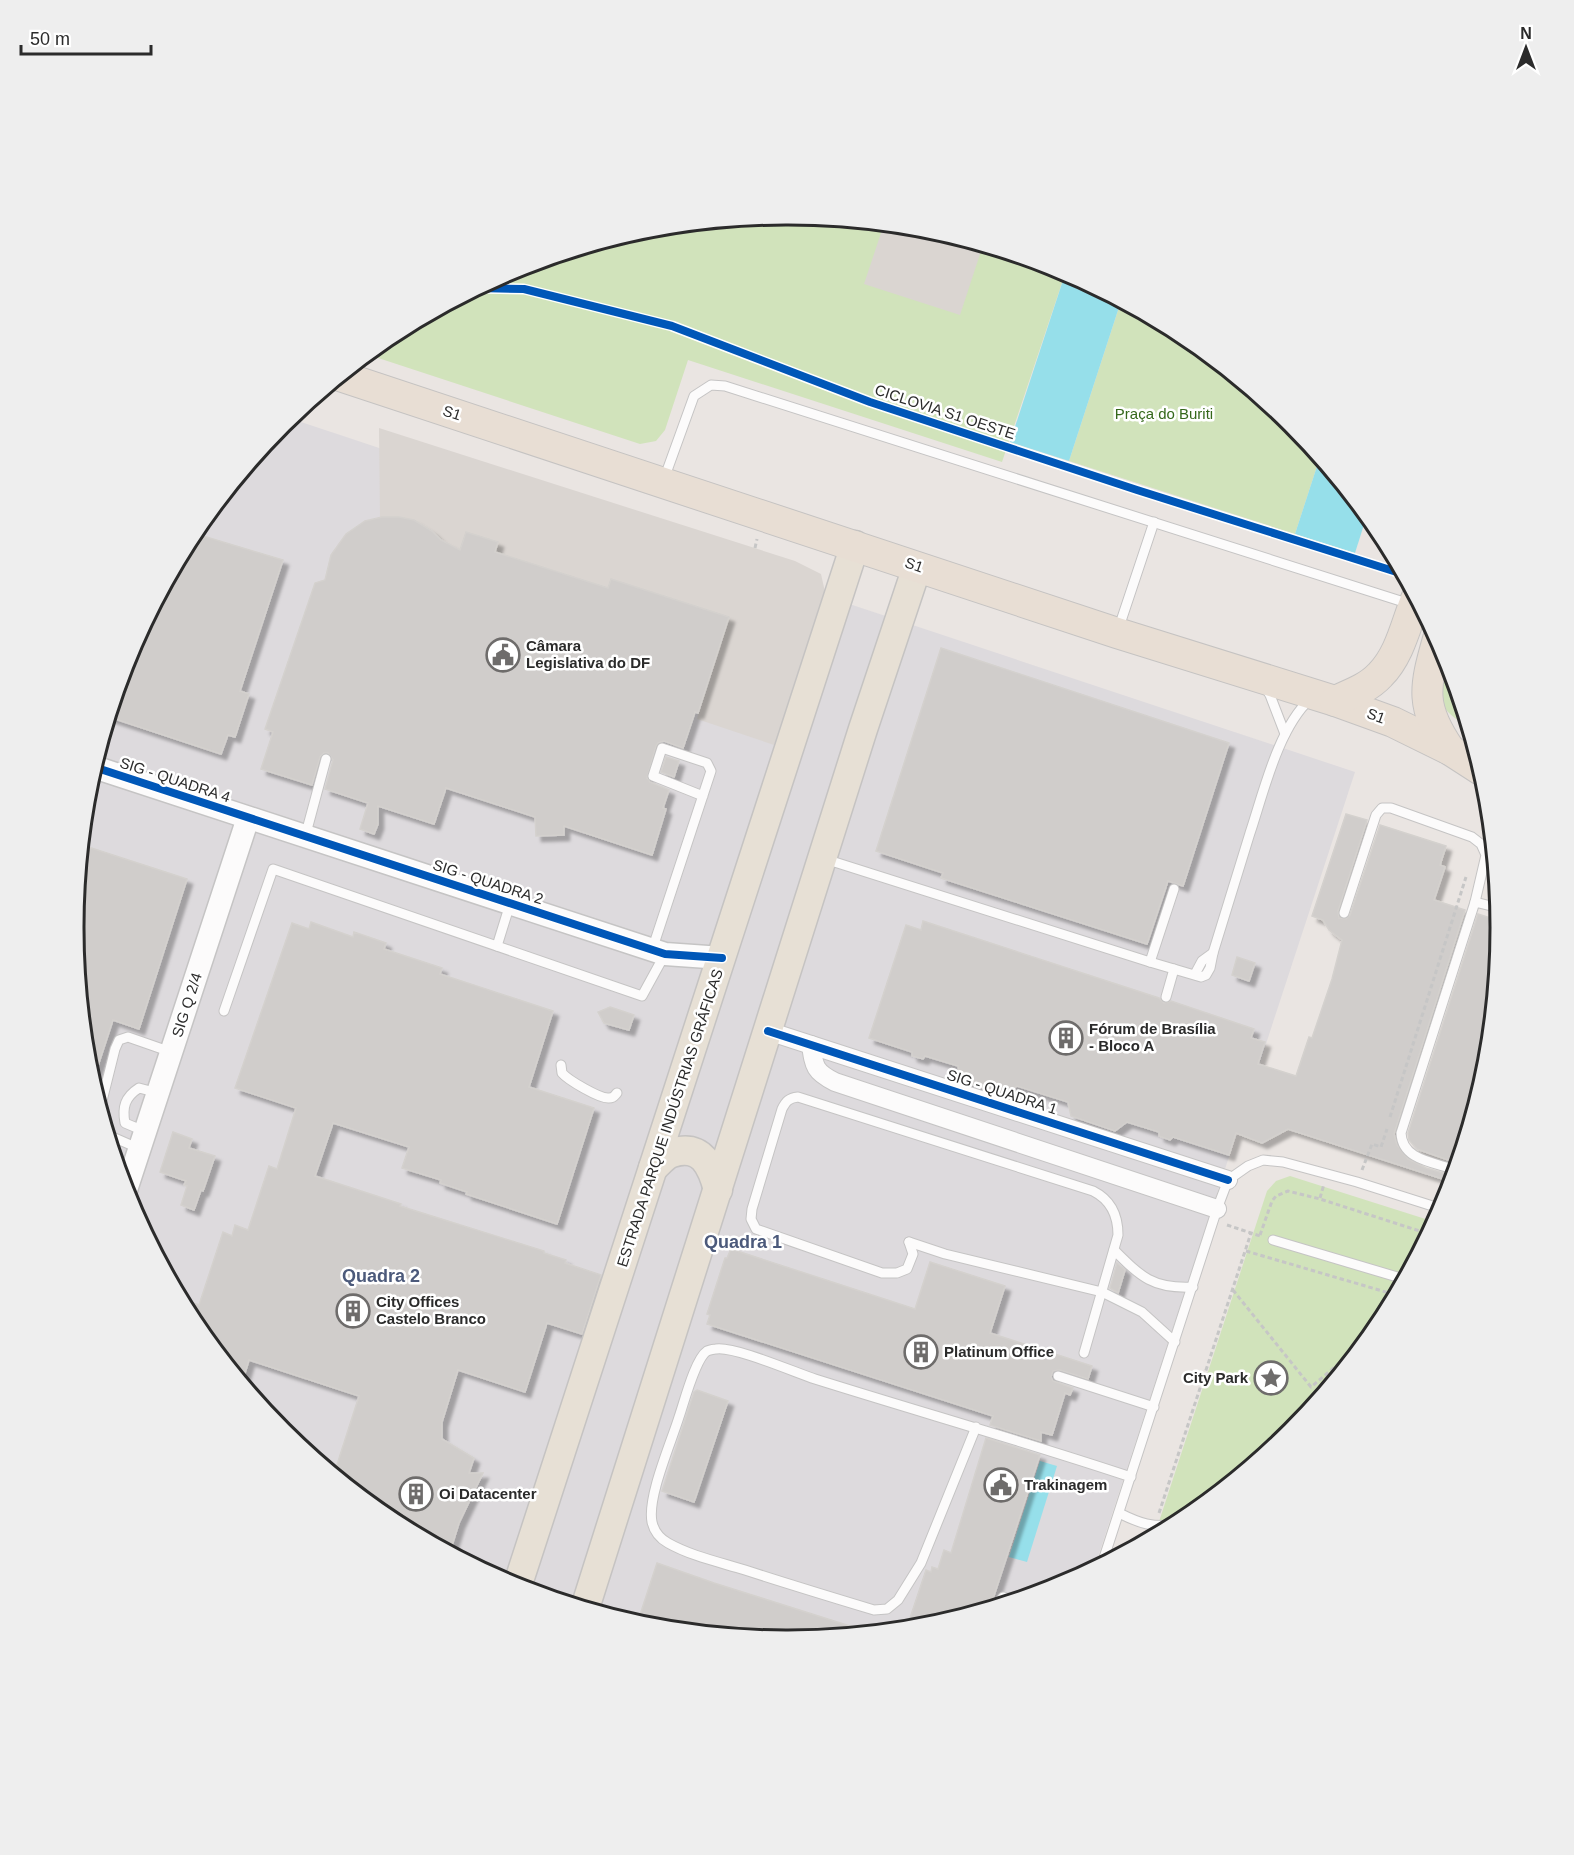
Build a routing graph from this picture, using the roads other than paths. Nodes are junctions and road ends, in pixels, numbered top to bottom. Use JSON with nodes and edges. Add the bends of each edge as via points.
{"nodes":[{"id":1,"x":348,"y":379,"type":"edge"},
{"id":2,"x":663,"y":482,"type":"junction"},
{"id":3,"x":1154,"y":522,"type":"junction"},
{"id":4,"x":855,"y":545,"type":"junction"},
{"id":5,"x":917,"y":567,"type":"junction"},
{"id":6,"x":1409,"y":600,"type":"edge"},
{"id":7,"x":1413,"y":608,"type":"edge"},
{"id":8,"x":1117,"y":633,"type":"junction"},
{"id":9,"x":1434,"y":654,"type":"edge"},
{"id":10,"x":1260,"y":678,"type":"junction"},
{"id":11,"x":1325,"y":698,"type":"junction"},
{"id":12,"x":1285,"y":734,"type":"junction"},
{"id":13,"x":1450,"y":750,"type":"junction"},
{"id":14,"x":326,"y":759,"type":"dead end"},
{"id":15,"x":1470,"y":763,"type":"edge"},
{"id":16,"x":103,"y":770,"type":"edge"},
{"id":17,"x":702,"y":796,"type":"junction"},
{"id":18,"x":248,"y":818,"type":"junction"},
{"id":19,"x":305,"y":837,"type":"junction"},
{"id":20,"x":1486,"y":854,"type":"edge"},
{"id":21,"x":1486,"y":856,"type":"edge"},
{"id":22,"x":823,"y":858,"type":"junction"},
{"id":23,"x":1174,"y":889,"type":"dead end"},
{"id":24,"x":1475,"y":902,"type":"junction"},
{"id":25,"x":510,"y":904,"type":"junction"},
{"id":26,"x":1489,"y":906,"type":"edge"},
{"id":27,"x":1344,"y":913,"type":"dead end"},
{"id":28,"x":497,"y":946,"type":"junction"},
{"id":29,"x":658,"y":952,"type":"junction"},
{"id":30,"x":722,"y":958,"type":"junction"},
{"id":31,"x":1150,"y":962,"type":"junction"},
{"id":32,"x":1174,"y":969,"type":"junction"},
{"id":33,"x":713,"y":988,"type":"junction"},
{"id":34,"x":1166,"y":997,"type":"dead end"},
{"id":35,"x":224,"y":1011,"type":"dead end"},
{"id":36,"x":768,"y":1031,"type":"junction"},
{"id":37,"x":811,"y":1045,"type":"junction"},
{"id":38,"x":171,"y":1052,"type":"junction"},
{"id":39,"x":561,"y":1065,"type":"dead end"},
{"id":40,"x":104,"y":1092,"type":"edge"},
{"id":41,"x":617,"y":1093,"type":"dead end"},
{"id":42,"x":116,"y":1136,"type":"edge"},
{"id":43,"x":142,"y":1140,"type":"junction"},
{"id":44,"x":1448,"y":1167,"type":"edge"},
{"id":45,"x":653,"y":1168,"type":"junction"},
{"id":46,"x":130,"y":1176,"type":"edge"},
{"id":47,"x":1228,"y":1180,"type":"junction"},
{"id":48,"x":718,"y":1190,"type":"junction"},
{"id":49,"x":1432,"y":1206,"type":"edge"},
{"id":50,"x":1215,"y":1214,"type":"junction"},
{"id":51,"x":1273,"y":1240,"type":"road end"},
{"id":52,"x":1114,"y":1250,"type":"junction"},
{"id":53,"x":1397,"y":1277,"type":"edge"},
{"id":54,"x":1193,"y":1287,"type":"junction"},
{"id":55,"x":1102,"y":1292,"type":"junction"},
{"id":56,"x":1175,"y":1342,"type":"junction"},
{"id":57,"x":1084,"y":1353,"type":"dead end"},
{"id":58,"x":1058,"y":1376,"type":"dead end"},
{"id":59,"x":1154,"y":1407,"type":"junction"},
{"id":60,"x":976,"y":1427,"type":"junction"},
{"id":61,"x":1131,"y":1477,"type":"junction"},
{"id":62,"x":1119,"y":1513,"type":"junction"},
{"id":63,"x":1154,"y":1527,"type":"edge"},
{"id":64,"x":1105,"y":1554,"type":"edge"},
{"id":65,"x":520,"y":1578,"type":"edge"},
{"id":66,"x":587,"y":1601,"type":"edge"}],
"edges":[{"from":1,"to":2,"type":"highway","name":"S1"},
{"from":2,"to":3,"type":"lane","via":[[694,396],[711,385],[725,386]]},
{"from":2,"to":4,"type":"highway","name":"S1"},
{"from":3,"to":6,"type":"lane"},
{"from":3,"to":8,"type":"lane"},
{"from":4,"to":5,"type":"highway","name":"S1"},
{"from":4,"to":30,"type":"main road","name":"ESTRADA PARQUE INDÚSTRIAS GRÁFICAS"},
{"from":5,"to":8,"type":"highway","name":"S1"},
{"from":5,"to":22,"type":"main road"},
{"from":7,"to":11,"type":"highway","via":[[1399,645],[1380,676],[1363,689]]},
{"from":8,"to":10,"type":"highway","name":"S1"},
{"from":9,"to":13,"type":"highway","via":[[1428,711]]},
{"from":10,"to":11,"type":"highway","name":"S1"},
{"from":10,"to":12,"type":"lane"},
{"from":11,"to":12,"type":"lane","via":[[1294,716]]},
{"from":11,"to":13,"type":"highway","name":"S1","via":[[1393,722]]},
{"from":12,"to":32,"type":"lane","via":[[1260,802],[1210,968],[1201,977]]},
{"from":13,"to":15,"type":"highway","name":"S1"},
{"from":14,"to":19,"type":"lane"},
{"from":16,"to":18,"type":"street","name":"SIG - QUADRA 4"},
{"from":17,"to":17,"type":"lane","via":[[711,771],[707,763],[662,748],[653,776]]},
{"from":17,"to":29,"type":"lane"},
{"from":18,"to":19,"type":"street","name":"SIG - QUADRA 2"},
{"from":18,"to":38,"type":"street","name":"SIG Q 2/4"},
{"from":19,"to":25,"type":"street","name":"SIG - QUADRA 2"},
{"from":20,"to":27,"type":"lane","via":[[1472,837],[1382,808],[1376,815]]},
{"from":21,"to":24,"type":"lane"},
{"from":22,"to":31,"type":"lane"},
{"from":22,"to":36,"type":"main road"},
{"from":23,"to":31,"type":"lane"},
{"from":24,"to":26,"type":"lane"},
{"from":24,"to":44,"type":"lane","via":[[1401,1132],[1401,1144],[1408,1154]]},
{"from":25,"to":28,"type":"lane"},
{"from":25,"to":29,"type":"street","name":"SIG - QUADRA 2"},
{"from":28,"to":29,"type":"lane","via":[[642,996]]},
{"from":28,"to":35,"type":"lane","via":[[273,869]]},
{"from":29,"to":30,"type":"street","name":"SIG - QUADRA 2"},
{"from":29,"to":33,"type":"street","name":"SIG - QUADRA 2","via":[[695,972]]},
{"from":30,"to":33,"type":"main road","name":"ESTRADA PARQUE INDÚSTRIAS GRÁFICAS"},
{"from":31,"to":32,"type":"lane"},
{"from":32,"to":34,"type":"lane"},
{"from":33,"to":45,"type":"main road","name":"ESTRADA PARQUE INDÚSTRIAS GRÁFICAS"},
{"from":36,"to":37,"type":"street","name":"SIG - QUADRA 1"},
{"from":36,"to":48,"type":"main road"},
{"from":37,"to":47,"type":"street","name":"SIG - QUADRA 1"},
{"from":37,"to":50,"type":"street","via":[[816,1068],[836,1082]]},
{"from":38,"to":40,"type":"lane","via":[[128,1037],[119,1040]]},
{"from":38,"to":43,"type":"street","name":"SIG Q 2/4"},
{"from":39,"to":41,"type":"lane","via":[[562,1073],[571,1082],[604,1098]]},
{"from":42,"to":43,"type":"lane"},
{"from":43,"to":46,"type":"street","name":"SIG Q 2/4"},
{"from":45,"to":48,"type":"main road","via":[[670,1153],[696,1154],[713,1168]]},
{"from":45,"to":65,"type":"main road","name":"ESTRADA PARQUE INDÚSTRIAS GRÁFICAS"},
{"from":47,"to":49,"type":"lane","via":[[1263,1160],[1283,1162]]},
{"from":47,"to":50,"type":"lane"},
{"from":48,"to":66,"type":"main road"},
{"from":50,"to":54,"type":"lane"},
{"from":51,"to":53,"type":"lane"},
{"from":52,"to":54,"type":"lane","via":[[1155,1283]]},
{"from":52,"to":55,"type":"lane"},
{"from":52,"to":55,"type":"lane","via":[[1118,1223],[1113,1208],[1104,1196],[1093,1191],[798,1096],[786,1101],[782,1109],[752,1209],[756,1229],[882,1273],[907,1269],[913,1254],[909,1242]]},
{"from":54,"to":56,"type":"lane"},
{"from":55,"to":56,"type":"lane","via":[[1142,1312]]},
{"from":55,"to":57,"type":"lane"},
{"from":56,"to":59,"type":"lane"},
{"from":58,"to":59,"type":"lane"},
{"from":59,"to":61,"type":"lane"},
{"from":60,"to":60,"type":"lane","via":[[717,1348],[706,1352],[688,1390],[656,1489],[652,1509],[656,1534],[667,1543],[702,1557],[874,1611],[887,1609],[898,1600],[921,1563]]},
{"from":60,"to":61,"type":"lane"},
{"from":61,"to":62,"type":"lane"},
{"from":62,"to":63,"type":"lane"},
{"from":62,"to":64,"type":"lane"}]}
